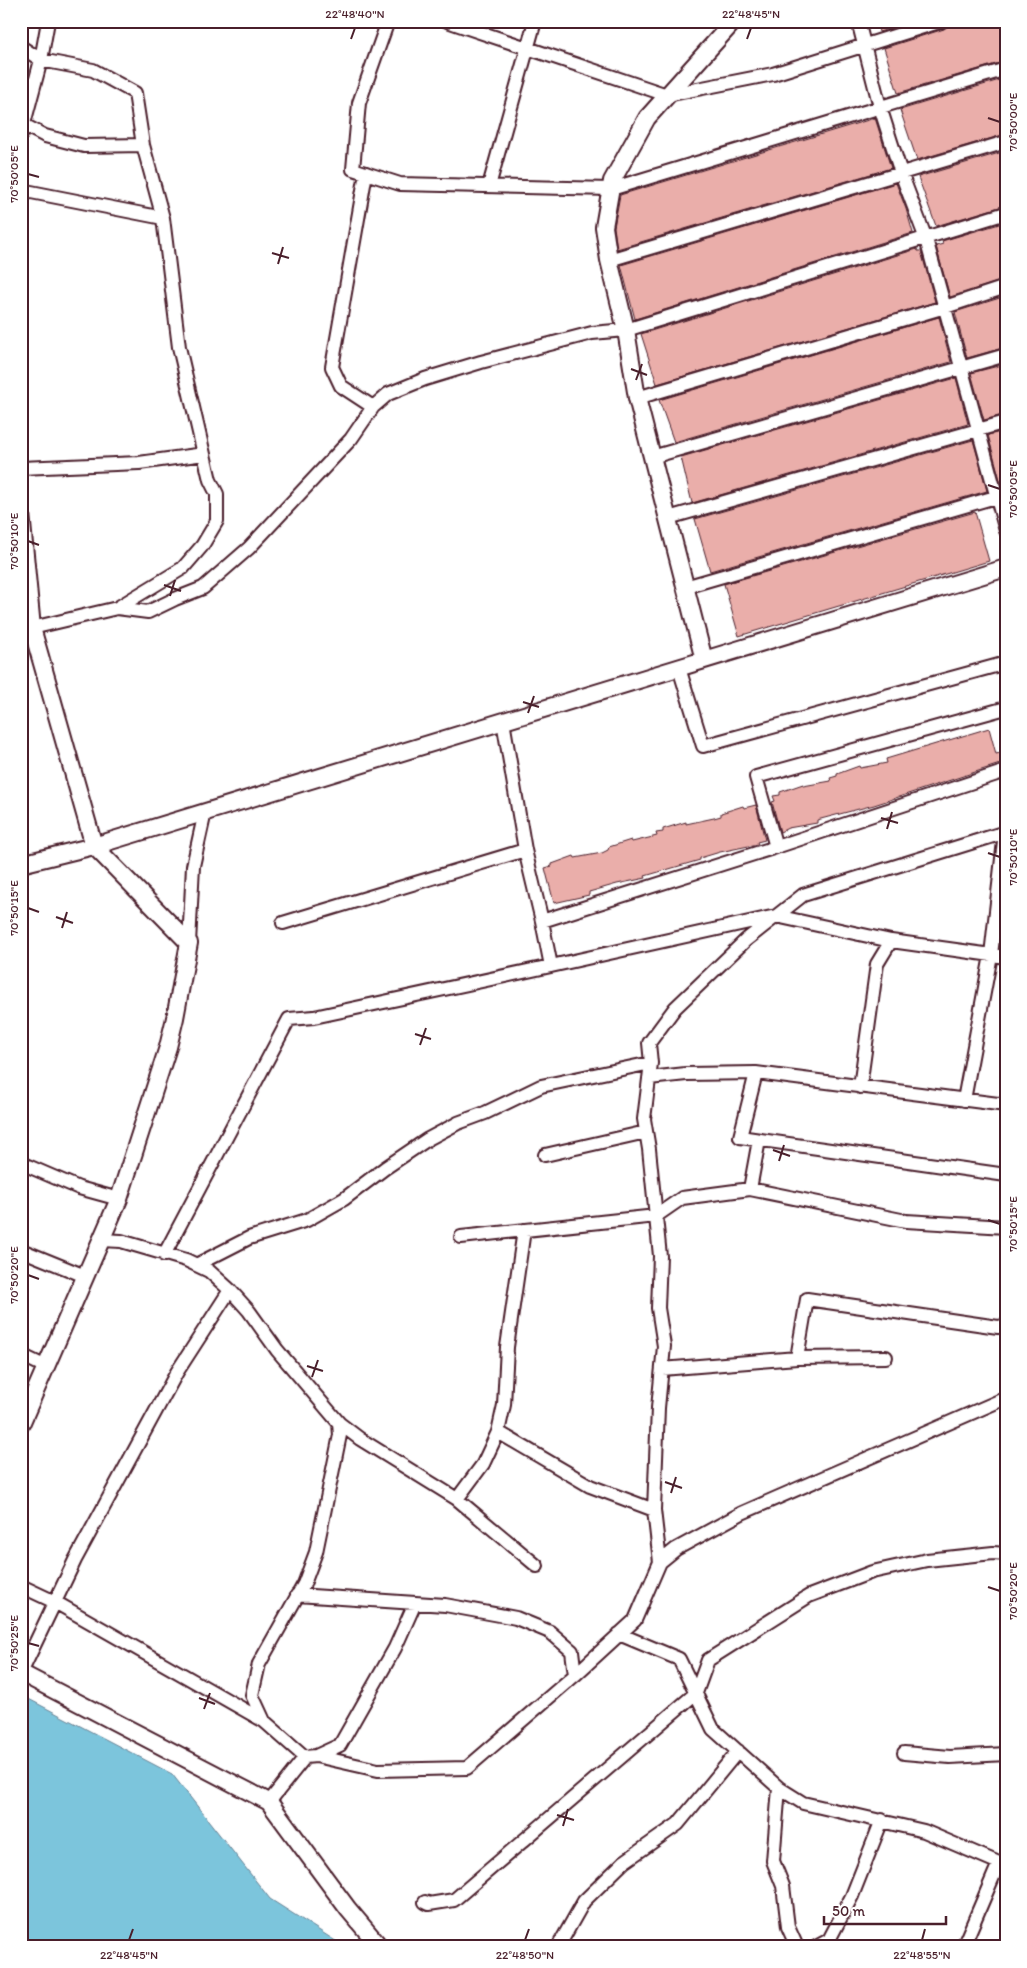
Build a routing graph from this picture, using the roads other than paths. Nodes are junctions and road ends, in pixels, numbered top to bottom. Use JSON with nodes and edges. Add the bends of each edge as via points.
{"nodes":[{"id":1,"x":48,"y":21,"type":"edge"},
{"id":2,"x":388,"y":21,"type":"edge"},
{"id":3,"x":447,"y":21,"type":"edge"},
{"id":4,"x":536,"y":21,"type":"edge"},
{"id":5,"x":734,"y":21,"type":"edge"},
{"id":6,"x":858,"y":21,"type":"edge"},
{"id":7,"x":942,"y":21,"type":"edge"},
{"id":8,"x":863,"y":46,"type":"junction"},
{"id":9,"x":21,"y":47,"type":"edge"},
{"id":10,"x":527,"y":47,"type":"junction"},
{"id":11,"x":41,"y":60,"type":"junction"},
{"id":12,"x":1006,"y":69,"type":"edge"},
{"id":13,"x":667,"y":95,"type":"junction"},
{"id":14,"x":880,"y":107,"type":"junction"},
{"id":15,"x":23,"y":130,"type":"edge"},
{"id":16,"x":1006,"y":142,"type":"edge"},
{"id":17,"x":143,"y":145,"type":"junction"},
{"id":18,"x":366,"y":173,"type":"junction"},
{"id":19,"x":901,"y":173,"type":"junction"},
{"id":20,"x":489,"y":186,"type":"junction"},
{"id":21,"x":21,"y":190,"type":"edge"},
{"id":22,"x":611,"y":190,"type":"junction"},
{"id":23,"x":1006,"y":213,"type":"edge"},
{"id":24,"x":163,"y":218,"type":"junction"},
{"id":25,"x":926,"y":239,"type":"junction"},
{"id":26,"x":609,"y":260,"type":"junction"},
{"id":27,"x":1006,"y":287,"type":"edge"},
{"id":28,"x":945,"y":307,"type":"junction"},
{"id":29,"x":626,"y":330,"type":"junction"},
{"id":30,"x":1006,"y":355,"type":"edge"},
{"id":31,"x":961,"y":367,"type":"junction"},
{"id":32,"x":637,"y":398,"type":"junction"},
{"id":33,"x":373,"y":407,"type":"junction"},
{"id":34,"x":1006,"y":422,"type":"edge"},
{"id":35,"x":978,"y":430,"type":"junction"},
{"id":36,"x":204,"y":454,"type":"junction"},
{"id":37,"x":652,"y":457,"type":"junction"},
{"id":38,"x":21,"y":468,"type":"edge"},
{"id":39,"x":1001,"y":495,"type":"edge"},
{"id":40,"x":21,"y":513,"type":"edge"},
{"id":41,"x":668,"y":518,"type":"junction"},
{"id":42,"x":1006,"y":531,"type":"edge"},
{"id":43,"x":22,"y":533,"type":"edge"},
{"id":44,"x":1006,"y":568,"type":"edge"},
{"id":45,"x":685,"y":587,"type":"junction"},
{"id":46,"x":117,"y":608,"type":"junction"},
{"id":47,"x":32,"y":628,"type":"junction"},
{"id":48,"x":704,"y":660,"type":"junction"},
{"id":49,"x":1006,"y":663,"type":"edge"},
{"id":50,"x":679,"y":668,"type":"junction"},
{"id":51,"x":1006,"y":708,"type":"edge"},
{"id":52,"x":503,"y":722,"type":"junction"},
{"id":53,"x":1006,"y":772,"type":"edge"},
{"id":54,"x":206,"y":812,"type":"junction"},
{"id":55,"x":1006,"y":832,"type":"edge"},
{"id":56,"x":94,"y":846,"type":"junction"},
{"id":57,"x":776,"y":848,"type":"junction"},
{"id":58,"x":525,"y":850,"type":"junction"},
{"id":59,"x":21,"y":864,"type":"edge"},
{"id":60,"x":776,"y":916,"type":"junction"},
{"id":61,"x":542,"y":921,"type":"junction"},
{"id":62,"x":283,"y":923,"type":"dead end"},
{"id":63,"x":891,"y":941,"type":"junction"},
{"id":64,"x":189,"y":943,"type":"junction"},
{"id":65,"x":991,"y":955,"type":"junction"},
{"id":66,"x":1006,"y":957,"type":"edge"},
{"id":67,"x":551,"y":966,"type":"junction"},
{"id":68,"x":651,"y":1063,"type":"junction"},
{"id":69,"x":756,"y":1073,"type":"junction"},
{"id":70,"x":650,"y":1078,"type":"junction"},
{"id":71,"x":860,"y":1087,"type":"junction"},
{"id":72,"x":964,"y":1100,"type":"junction"},
{"id":73,"x":1006,"y":1105,"type":"edge"},
{"id":74,"x":646,"y":1132,"type":"junction"},
{"id":75,"x":759,"y":1140,"type":"junction"},
{"id":76,"x":545,"y":1156,"type":"dead end"},
{"id":77,"x":21,"y":1163,"type":"edge"},
{"id":78,"x":1006,"y":1175,"type":"edge"},
{"id":79,"x":750,"y":1189,"type":"junction"},
{"id":80,"x":119,"y":1200,"type":"junction"},
{"id":81,"x":656,"y":1216,"type":"junction"},
{"id":82,"x":1006,"y":1227,"type":"edge"},
{"id":83,"x":524,"y":1230,"type":"junction"},
{"id":84,"x":461,"y":1237,"type":"dead end"},
{"id":85,"x":101,"y":1240,"type":"junction"},
{"id":86,"x":21,"y":1250,"type":"edge"},
{"id":87,"x":164,"y":1255,"type":"junction"},
{"id":88,"x":196,"y":1265,"type":"junction"},
{"id":89,"x":85,"y":1276,"type":"junction"},
{"id":90,"x":230,"y":1290,"type":"junction"},
{"id":91,"x":1006,"y":1326,"type":"edge"},
{"id":92,"x":21,"y":1355,"type":"edge"},
{"id":93,"x":886,"y":1357,"type":"dead end"},
{"id":94,"x":797,"y":1358,"type":"junction"},
{"id":95,"x":46,"y":1366,"type":"junction"},
{"id":96,"x":662,"y":1369,"type":"junction"},
{"id":97,"x":1006,"y":1398,"type":"edge"},
{"id":98,"x":339,"y":1423,"type":"junction"},
{"id":99,"x":21,"y":1424,"type":"edge"},
{"id":100,"x":498,"y":1432,"type":"junction"},
{"id":101,"x":457,"y":1499,"type":"junction"},
{"id":102,"x":654,"y":1510,"type":"junction"},
{"id":103,"x":1006,"y":1554,"type":"edge"},
{"id":104,"x":660,"y":1562,"type":"junction"},
{"id":105,"x":537,"y":1566,"type":"dead end"},
{"id":106,"x":21,"y":1586,"type":"edge"},
{"id":107,"x":297,"y":1594,"type":"junction"},
{"id":108,"x":55,"y":1602,"type":"junction"},
{"id":109,"x":415,"y":1603,"type":"junction"},
{"id":110,"x":619,"y":1634,"type":"junction"},
{"id":111,"x":21,"y":1673,"type":"edge"},
{"id":112,"x":575,"y":1675,"type":"junction"},
{"id":113,"x":696,"y":1693,"type":"junction"},
{"id":114,"x":264,"y":1722,"type":"junction"},
{"id":115,"x":738,"y":1751,"type":"junction"},
{"id":116,"x":904,"y":1753,"type":"dead end"},
{"id":117,"x":1006,"y":1754,"type":"edge"},
{"id":118,"x":310,"y":1757,"type":"junction"},
{"id":119,"x":779,"y":1788,"type":"junction"},
{"id":120,"x":269,"y":1802,"type":"junction"},
{"id":121,"x":882,"y":1820,"type":"junction"},
{"id":122,"x":1002,"y":1865,"type":"edge"},
{"id":123,"x":425,"y":1902,"type":"dead end"},
{"id":124,"x":380,"y":1947,"type":"edge"},
{"id":125,"x":558,"y":1947,"type":"edge"},
{"id":126,"x":797,"y":1947,"type":"edge"},
{"id":127,"x":816,"y":1947,"type":"edge"},
{"id":128,"x":964,"y":1947,"type":"edge"}],
"edges":[{"from":1,"to":11,"type":"street"},
{"from":2,"to":18,"type":"street","via":[[359,103],[353,169]]},
{"from":3,"to":10,"type":"street"},
{"from":4,"to":10,"type":"street"},
{"from":5,"to":13,"type":"street"},
{"from":6,"to":8,"type":"street"},
{"from":7,"to":8,"type":"street"},
{"from":8,"to":13,"type":"street","via":[[773,74]]},
{"from":8,"to":14,"type":"street"},
{"from":9,"to":11,"type":"street"},
{"from":10,"to":13,"type":"street"},
{"from":10,"to":20,"type":"street"},
{"from":11,"to":15,"type":"street"},
{"from":11,"to":17,"type":"street","via":[[93,70],[136,93]]},
{"from":12,"to":14,"type":"street"},
{"from":13,"to":22,"type":"street","via":[[647,118],[612,180]]},
{"from":14,"to":19,"type":"street"},
{"from":14,"to":22,"type":"street"},
{"from":15,"to":17,"type":"street","via":[[84,146]]},
{"from":16,"to":19,"type":"street"},
{"from":17,"to":24,"type":"street"},
{"from":18,"to":20,"type":"street","via":[[400,184]]},
{"from":18,"to":33,"type":"street","via":[[332,367],[341,386]]},
{"from":19,"to":25,"type":"street"},
{"from":19,"to":26,"type":"street"},
{"from":20,"to":22,"type":"street"},
{"from":21,"to":24,"type":"street"},
{"from":22,"to":26,"type":"street","via":[[604,227]]},
{"from":23,"to":25,"type":"street"},
{"from":24,"to":36,"type":"street","via":[[179,347]]},
{"from":25,"to":28,"type":"street"},
{"from":25,"to":29,"type":"street"},
{"from":26,"to":29,"type":"street"},
{"from":27,"to":28,"type":"street"},
{"from":28,"to":31,"type":"street"},
{"from":28,"to":32,"type":"street"},
{"from":29,"to":32,"type":"street"},
{"from":29,"to":33,"type":"street","via":[[592,333],[425,379],[388,394]]},
{"from":30,"to":31,"type":"street"},
{"from":31,"to":35,"type":"street"},
{"from":31,"to":37,"type":"street"},
{"from":32,"to":37,"type":"street"},
{"from":33,"to":46,"type":"street","via":[[344,446],[249,548],[204,588],[148,612]]},
{"from":34,"to":35,"type":"street"},
{"from":35,"to":39,"type":"street"},
{"from":35,"to":41,"type":"street"},
{"from":36,"to":38,"type":"street","via":[[139,463]]},
{"from":36,"to":46,"type":"street","via":[[217,494],[216,521],[202,546],[183,568]]},
{"from":37,"to":41,"type":"street"},
{"from":39,"to":42,"type":"street"},
{"from":39,"to":45,"type":"street"},
{"from":40,"to":43,"type":"street"},
{"from":41,"to":45,"type":"street"},
{"from":43,"to":47,"type":"street"},
{"from":44,"to":48,"type":"street"},
{"from":45,"to":48,"type":"street"},
{"from":46,"to":47,"type":"street"},
{"from":47,"to":56,"type":"street"},
{"from":48,"to":50,"type":"street"},
{"from":49,"to":50,"type":"street","via":[[703,746]]},
{"from":50,"to":52,"type":"street"},
{"from":51,"to":57,"type":"street","via":[[756,777]]},
{"from":52,"to":54,"type":"street"},
{"from":52,"to":58,"type":"street"},
{"from":53,"to":57,"type":"street"},
{"from":54,"to":56,"type":"street"},
{"from":54,"to":64,"type":"street","via":[[193,866]]},
{"from":55,"to":60,"type":"street","via":[[803,895]]},
{"from":55,"to":65,"type":"street"},
{"from":56,"to":59,"type":"street"},
{"from":56,"to":64,"type":"street"},
{"from":57,"to":61,"type":"street"},
{"from":58,"to":61,"type":"street"},
{"from":58,"to":62,"type":"street"},
{"from":60,"to":63,"type":"street"},
{"from":60,"to":67,"type":"street"},
{"from":60,"to":68,"type":"street","via":[[675,1008],[649,1043]]},
{"from":61,"to":67,"type":"street"},
{"from":63,"to":65,"type":"street"},
{"from":63,"to":71,"type":"street","via":[[877,964]]},
{"from":64,"to":80,"type":"street","via":[[168,1047]]},
{"from":65,"to":66,"type":"street"},
{"from":65,"to":72,"type":"street"},
{"from":67,"to":87,"type":"street","via":[[314,1017],[289,1019]]},
{"from":68,"to":70,"type":"street"},
{"from":68,"to":88,"type":"street","via":[[541,1086],[428,1139],[344,1199],[308,1220],[249,1238]]},
{"from":69,"to":70,"type":"street"},
{"from":69,"to":71,"type":"street"},
{"from":69,"to":75,"type":"street","via":[[740,1137]]},
{"from":70,"to":74,"type":"street","via":[[644,1119]]},
{"from":71,"to":72,"type":"street"},
{"from":72,"to":73,"type":"street"},
{"from":74,"to":76,"type":"street"},
{"from":74,"to":81,"type":"street"},
{"from":75,"to":78,"type":"street"},
{"from":75,"to":79,"type":"street"},
{"from":77,"to":80,"type":"street","via":[[79,1188]]},
{"from":79,"to":81,"type":"street","via":[[682,1198]]},
{"from":79,"to":82,"type":"street","via":[[906,1221]]},
{"from":80,"to":85,"type":"street"},
{"from":81,"to":83,"type":"street"},
{"from":81,"to":96,"type":"street","via":[[660,1256],[658,1308],[664,1346]]},
{"from":83,"to":84,"type":"street"},
{"from":83,"to":100,"type":"street","via":[[507,1348],[504,1405]]},
{"from":85,"to":87,"type":"street","via":[[121,1241]]},
{"from":85,"to":89,"type":"street"},
{"from":86,"to":89,"type":"street"},
{"from":87,"to":88,"type":"street"},
{"from":88,"to":90,"type":"street","via":[[209,1271]]},
{"from":89,"to":95,"type":"street"},
{"from":90,"to":98,"type":"street"},
{"from":90,"to":108,"type":"street","via":[[177,1372]]},
{"from":91,"to":94,"type":"street","via":[[807,1299]]},
{"from":92,"to":95,"type":"street"},
{"from":93,"to":94,"type":"street"},
{"from":94,"to":96,"type":"street"},
{"from":95,"to":99,"type":"street"},
{"from":96,"to":102,"type":"street"},
{"from":97,"to":104,"type":"street","via":[[742,1513],[676,1549]]},
{"from":98,"to":101,"type":"street"},
{"from":98,"to":107,"type":"street","via":[[340,1435],[316,1552]]},
{"from":100,"to":101,"type":"street","via":[[483,1464]]},
{"from":100,"to":102,"type":"street","via":[[590,1486]]},
{"from":101,"to":105,"type":"street"},
{"from":102,"to":104,"type":"street"},
{"from":103,"to":113,"type":"street","via":[[927,1560],[872,1572],[809,1596],[708,1660]]},
{"from":104,"to":110,"type":"street","via":[[634,1620]]},
{"from":106,"to":108,"type":"street"},
{"from":107,"to":109,"type":"street"},
{"from":107,"to":114,"type":"street","via":[[259,1664],[252,1695]]},
{"from":108,"to":111,"type":"street"},
{"from":108,"to":114,"type":"street"},
{"from":109,"to":112,"type":"street","via":[[445,1604],[516,1618],[550,1632],[572,1652]]},
{"from":109,"to":118,"type":"street","via":[[395,1648],[340,1745]]},
{"from":110,"to":112,"type":"street"},
{"from":110,"to":113,"type":"street","via":[[679,1659]]},
{"from":111,"to":120,"type":"street"},
{"from":112,"to":118,"type":"street","via":[[466,1768],[378,1770]]},
{"from":113,"to":115,"type":"street","via":[[713,1728]]},
{"from":113,"to":123,"type":"street","via":[[454,1900]]},
{"from":114,"to":118,"type":"street"},
{"from":115,"to":119,"type":"street"},
{"from":115,"to":125,"type":"street","via":[[678,1824],[624,1862],[584,1901]]},
{"from":116,"to":117,"type":"street","via":[[950,1757]]},
{"from":118,"to":120,"type":"street"},
{"from":119,"to":121,"type":"street","via":[[803,1803]]},
{"from":119,"to":126,"type":"street","via":[[773,1861],[783,1886],[788,1927]]},
{"from":120,"to":124,"type":"street"},
{"from":121,"to":122,"type":"street","via":[[924,1831]]},
{"from":121,"to":127,"type":"street","via":[[852,1896],[829,1940]]},
{"from":122,"to":128,"type":"street"}]}
